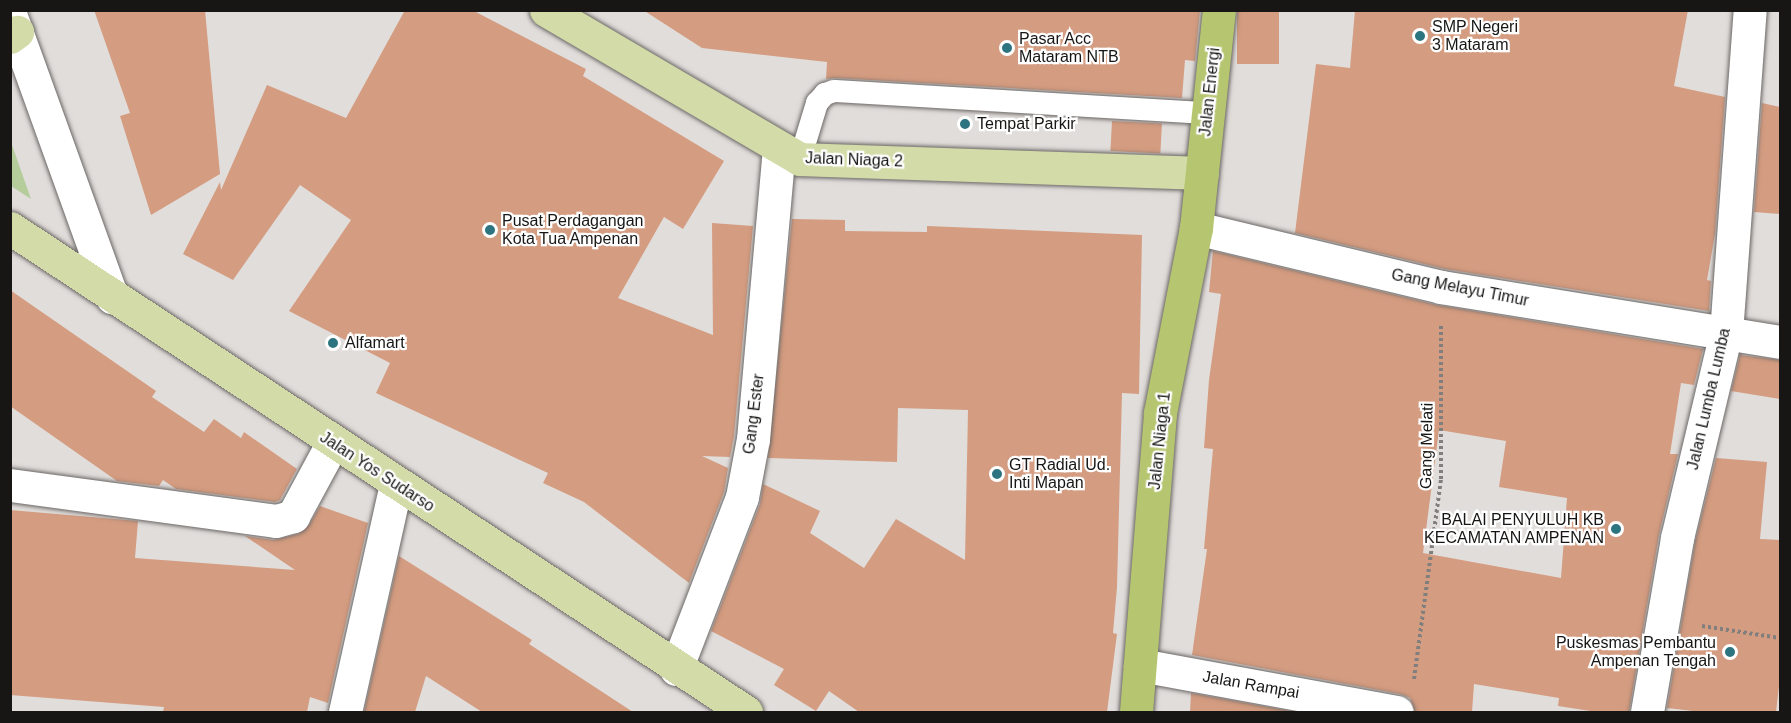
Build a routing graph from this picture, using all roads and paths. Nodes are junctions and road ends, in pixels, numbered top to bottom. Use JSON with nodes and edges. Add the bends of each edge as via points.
{"nodes":[{"id":1,"x":546,"y":10,"type":"edge"},
{"id":2,"x":1218,"y":10,"type":"edge"},
{"id":3,"x":1750,"y":10,"type":"edge"},
{"id":4,"x":13,"y":28,"type":"edge"},
{"id":5,"x":1208,"y":113,"type":"junction"},
{"id":6,"x":790,"y":154,"type":"junction"},
{"id":7,"x":1202,"y":172,"type":"junction"},
{"id":8,"x":10,"y":228,"type":"edge"},
{"id":9,"x":1196,"y":228,"type":"junction"},
{"id":10,"x":1441,"y":287,"type":"junction"},
{"id":11,"x":112,"y":297,"type":"junction"},
{"id":12,"x":1726,"y":333,"type":"junction"},
{"id":13,"x":1780,"y":342,"type":"edge"},
{"id":14,"x":333,"y":442,"type":"junction"},
{"id":15,"x":396,"y":483,"type":"junction"},
{"id":16,"x":10,"y":485,"type":"edge"},
{"id":17,"x":1663,"y":621,"type":"junction"},
{"id":18,"x":1780,"y":638,"type":"edge"},
{"id":19,"x":1140,"y":665,"type":"junction"},
{"id":20,"x":676,"y":669,"type":"junction"},
{"id":21,"x":1405,"y":701,"type":"edge"},
{"id":22,"x":345,"y":712,"type":"edge"},
{"id":23,"x":746,"y":712,"type":"edge"},
{"id":24,"x":1136,"y":712,"type":"edge"},
{"id":25,"x":1647,"y":712,"type":"edge"}],
"edges":[{"from":1,"to":6,"type":"main road","name":"Jalan Niaga 2"},
{"from":2,"to":5,"type":"highway","name":"Jalan Energi"},
{"from":3,"to":12,"type":"street","name":"Jalan Lumba Lumba"},
{"from":4,"to":11,"type":"street"},
{"from":5,"to":6,"type":"lane","via":[[834,91],[817,103]]},
{"from":5,"to":7,"type":"highway","name":"Jalan Energi"},
{"from":6,"to":7,"type":"main road","name":"Jalan Niaga 2"},
{"from":6,"to":20,"type":"street","name":"Gang Ester","via":[[744,485]]},
{"from":7,"to":9,"type":"highway","name":"Jalan Niaga 1"},
{"from":8,"to":11,"type":"main road","name":"Jalan Yos Sudarso"},
{"from":9,"to":10,"type":"street","name":"Gang Melayu Timur"},
{"from":9,"to":19,"type":"highway","name":"Jalan Niaga 1","via":[[1160,413]]},
{"from":10,"to":12,"type":"street","name":"Gang Melayu Timur"},
{"from":10,"to":21,"type":"path","name":"Gang Melati","via":[[1441,479]]},
{"from":11,"to":14,"type":"main road","name":"Jalan Yos Sudarso"},
{"from":12,"to":13,"type":"street","name":"Gang Melayu Timur"},
{"from":12,"to":17,"type":"street","name":"Jalan Lumba Lumba","via":[[1677,538]]},
{"from":14,"to":15,"type":"main road","name":"Jalan Yos Sudarso"},
{"from":14,"to":16,"type":"street","via":[[293,516],[276,521]]},
{"from":15,"to":20,"type":"main road","name":"Jalan Yos Sudarso"},
{"from":15,"to":22,"type":"street"},
{"from":17,"to":18,"type":"path"},
{"from":17,"to":25,"type":"street","name":"Jalan Lumba Lumba"},
{"from":19,"to":21,"type":"street","name":"Jalan Rampai"},
{"from":19,"to":24,"type":"highway","name":"Jalan Niaga 1"},
{"from":20,"to":23,"type":"main road","name":"Jalan Yos Sudarso"}]}
